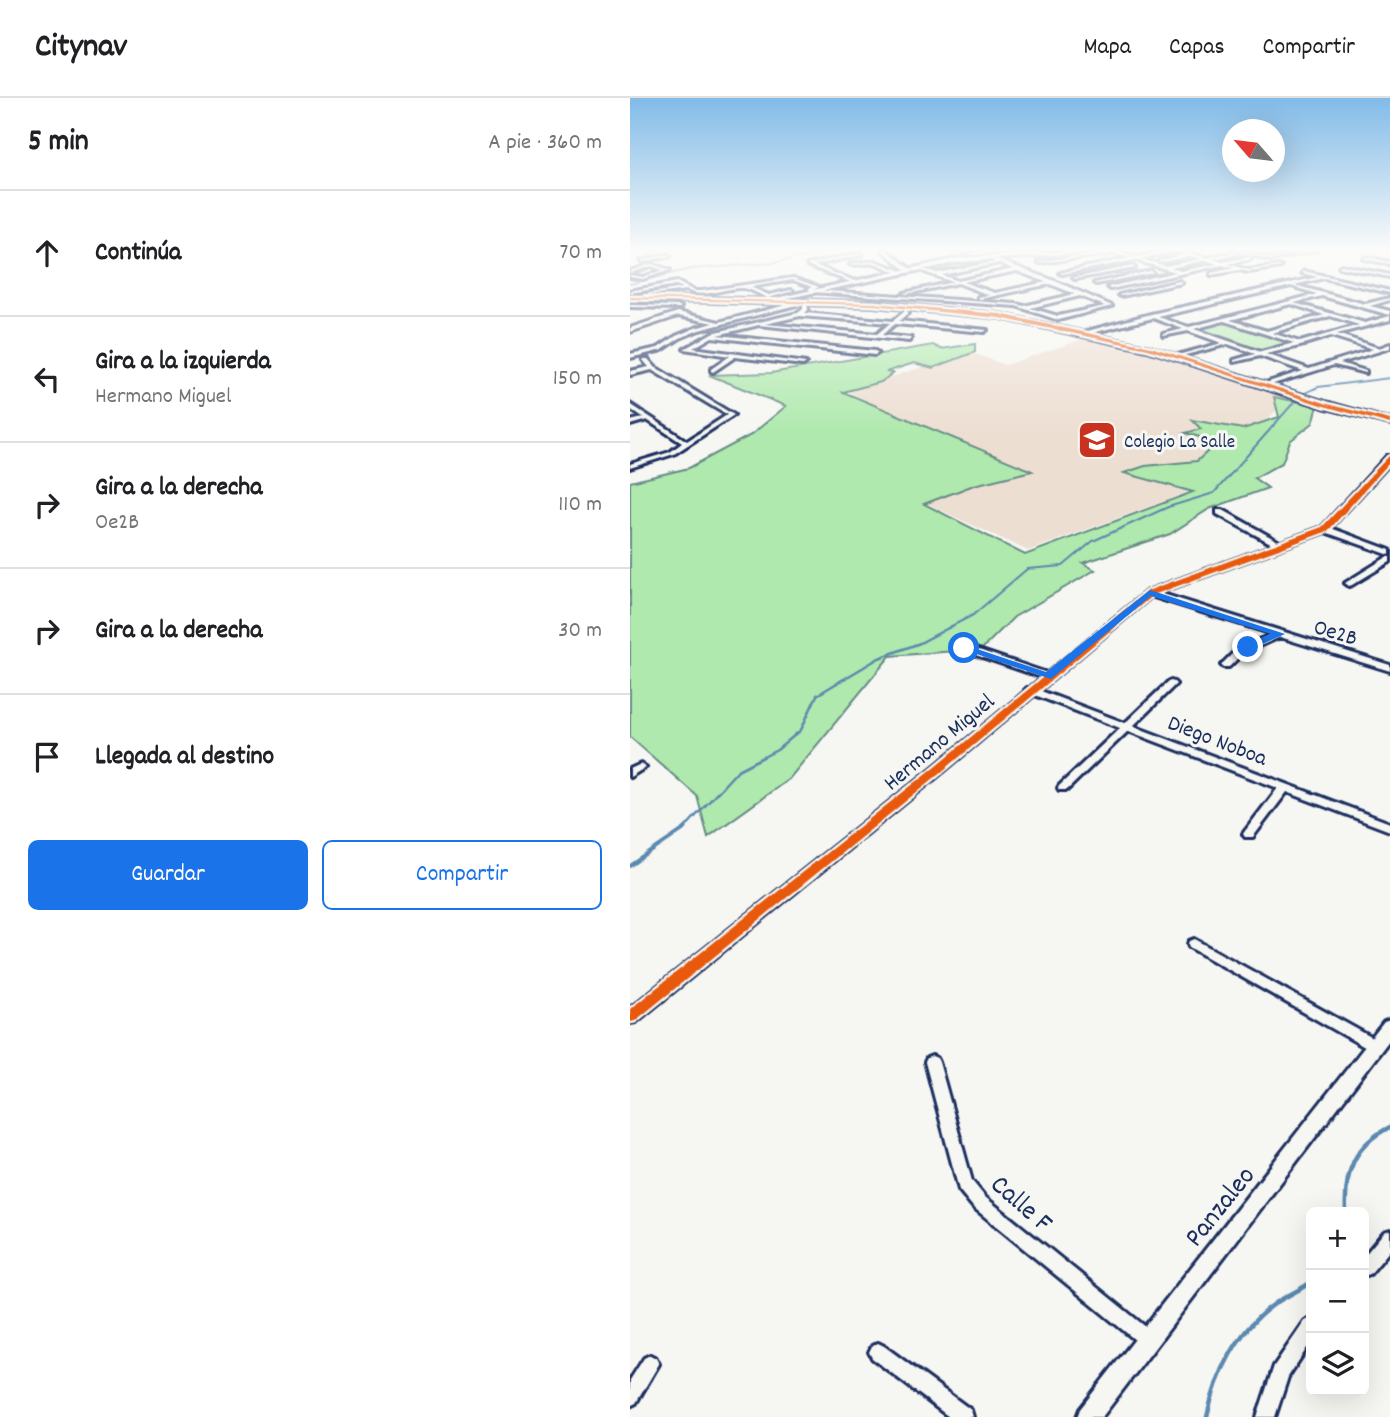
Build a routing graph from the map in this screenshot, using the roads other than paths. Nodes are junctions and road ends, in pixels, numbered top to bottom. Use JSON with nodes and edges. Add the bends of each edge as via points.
{"nodes":[{"id":1,"x":772,"y":312,"type":"edge"},
{"id":2,"x":804,"y":312,"type":"edge"},
{"id":3,"x":906,"y":312,"type":"dead end"},
{"id":4,"x":962,"y":312,"type":"edge"},
{"id":5,"x":1039,"y":312,"type":"edge"},
{"id":6,"x":1086,"y":312,"type":"edge"},
{"id":7,"x":1170,"y":312,"type":"edge"},
{"id":8,"x":1257,"y":312,"type":"edge"},
{"id":9,"x":1320,"y":312,"type":"edge"},
{"id":10,"x":800,"y":314,"type":"junction"},
{"id":11,"x":1331,"y":315,"type":"junction"},
{"id":12,"x":1151,"y":316,"type":"junction"},
{"id":13,"x":1390,"y":318,"type":"edge"},
{"id":14,"x":1226,"y":320,"type":"junction"},
{"id":15,"x":719,"y":322,"type":"junction"},
{"id":16,"x":895,"y":322,"type":"junction"},
{"id":17,"x":753,"y":324,"type":"junction"},
{"id":18,"x":1366,"y":326,"type":"junction"},
{"id":19,"x":630,"y":330,"type":"edge"},
{"id":20,"x":811,"y":330,"type":"junction"},
{"id":21,"x":984,"y":330,"type":"dead end"},
{"id":22,"x":1189,"y":330,"type":"junction"},
{"id":23,"x":1083,"y":333,"type":"junction"},
{"id":24,"x":1267,"y":333,"type":"junction"},
{"id":25,"x":1164,"y":335,"type":"dead end"},
{"id":26,"x":1333,"y":335,"type":"junction"},
{"id":27,"x":708,"y":336,"type":"junction"},
{"id":28,"x":878,"y":336,"type":"junction"},
{"id":29,"x":909,"y":339,"type":"dead end"},
{"id":30,"x":1228,"y":343,"type":"junction"},
{"id":31,"x":789,"y":344,"type":"junction"},
{"id":32,"x":1302,"y":344,"type":"junction"},
{"id":33,"x":1390,"y":346,"type":"edge"},
{"id":34,"x":1377,"y":349,"type":"junction"},
{"id":35,"x":876,"y":353,"type":"dead end"},
{"id":36,"x":1261,"y":355,"type":"junction"},
{"id":37,"x":630,"y":356,"type":"edge"},
{"id":38,"x":733,"y":356,"type":"junction"},
{"id":39,"x":1175,"y":357,"type":"junction"},
{"id":40,"x":766,"y":359,"type":"junction"},
{"id":41,"x":646,"y":360,"type":"dead end"},
{"id":42,"x":1236,"y":361,"type":"dead end"},
{"id":43,"x":803,"y":363,"type":"dead end"},
{"id":44,"x":1334,"y":363,"type":"junction"},
{"id":45,"x":653,"y":368,"type":"junction"},
{"id":46,"x":713,"y":370,"type":"dead end"},
{"id":47,"x":1309,"y":371,"type":"junction"},
{"id":48,"x":1364,"y":372,"type":"dead end"},
{"id":49,"x":630,"y":373,"type":"edge"},
{"id":50,"x":1270,"y":383,"type":"dead end"},
{"id":51,"x":630,"y":406,"type":"edge"},
{"id":52,"x":649,"y":418,"type":"junction"},
{"id":53,"x":1390,"y":422,"type":"edge"},
{"id":54,"x":630,"y":423,"type":"edge"},
{"id":55,"x":686,"y":443,"type":"junction"},
{"id":56,"x":1388,"y":460,"type":"edge"},
{"id":57,"x":630,"y":466,"type":"edge"},
{"id":58,"x":1220,"y":512,"type":"dead end"},
{"id":59,"x":1325,"y":528,"type":"junction"},
{"id":60,"x":1281,"y":545,"type":"junction"},
{"id":61,"x":1390,"y":553,"type":"edge"},
{"id":62,"x":1390,"y":559,"type":"edge"},
{"id":63,"x":1349,"y":583,"type":"dead end"},
{"id":64,"x":1150,"y":593,"type":"junction"},
{"id":65,"x":1280,"y":634,"type":"junction"},
{"id":66,"x":964,"y":648,"type":"dead end"},
{"id":67,"x":1226,"y":665,"type":"dead end"},
{"id":68,"x":1390,"y":668,"type":"edge"},
{"id":69,"x":1047,"y":676,"type":"junction"},
{"id":70,"x":1171,"y":684,"type":"dead end"},
{"id":71,"x":1030,"y":691,"type":"junction"},
{"id":72,"x":1127,"y":726,"type":"junction"},
{"id":73,"x":641,"y":768,"type":"dead end"},
{"id":74,"x":630,"y":774,"type":"edge"},
{"id":75,"x":1285,"y":787,"type":"junction"},
{"id":76,"x":1063,"y":788,"type":"dead end"},
{"id":77,"x":1390,"y":827,"type":"edge"},
{"id":78,"x":1248,"y":834,"type":"dead end"},
{"id":79,"x":1194,"y":944,"type":"dead end"},
{"id":80,"x":630,"y":1017,"type":"edge"},
{"id":81,"x":1390,"y":1027,"type":"edge"},
{"id":82,"x":1375,"y":1046,"type":"junction"},
{"id":83,"x":932,"y":1062,"type":"dead end"},
{"id":84,"x":1390,"y":1238,"type":"edge"},
{"id":85,"x":1369,"y":1262,"type":"edge"},
{"id":86,"x":1307,"y":1333,"type":"edge"},
{"id":87,"x":1146,"y":1338,"type":"junction"},
{"id":88,"x":878,"y":1352,"type":"dead end"},
{"id":89,"x":650,"y":1364,"type":"dead end"},
{"id":90,"x":630,"y":1396,"type":"edge"},
{"id":91,"x":964,"y":1417,"type":"edge"},
{"id":92,"x":1088,"y":1417,"type":"edge"},
{"id":93,"x":1266,"y":1417,"type":"edge"}],
"edges":[{"from":1,"to":15,"type":"street"},
{"from":2,"to":10,"type":"street"},
{"from":3,"to":16,"type":"street"},
{"from":4,"to":23,"type":"street"},
{"from":5,"to":6,"type":"street","via":[[1058,318]]},
{"from":7,"to":12,"type":"street"},
{"from":8,"to":14,"type":"street"},
{"from":9,"to":11,"type":"street"},
{"from":10,"to":16,"type":"street"},
{"from":10,"to":17,"type":"street"},
{"from":11,"to":18,"type":"street"},
{"from":11,"to":24,"type":"street"},
{"from":12,"to":22,"type":"street"},
{"from":12,"to":23,"type":"street"},
{"from":13,"to":18,"type":"street"},
{"from":14,"to":22,"type":"street"},
{"from":14,"to":24,"type":"street"},
{"from":15,"to":19,"type":"street","via":[[678,314]]},
{"from":15,"to":37,"type":"street","via":[[660,349]]},
{"from":16,"to":21,"type":"street"},
{"from":16,"to":28,"type":"street"},
{"from":17,"to":20,"type":"street"},
{"from":17,"to":27,"type":"street"},
{"from":18,"to":26,"type":"street"},
{"from":20,"to":28,"type":"street"},
{"from":20,"to":31,"type":"street"},
{"from":22,"to":25,"type":"street"},
{"from":22,"to":30,"type":"street"},
{"from":23,"to":39,"type":"street"},
{"from":24,"to":32,"type":"street"},
{"from":26,"to":32,"type":"street"},
{"from":26,"to":34,"type":"street"},
{"from":27,"to":31,"type":"street"},
{"from":27,"to":38,"type":"street","via":[[688,348]]},
{"from":28,"to":29,"type":"street"},
{"from":30,"to":36,"type":"street"},
{"from":30,"to":39,"type":"street"},
{"from":31,"to":35,"type":"street"},
{"from":31,"to":40,"type":"street"},
{"from":32,"to":36,"type":"street"},
{"from":33,"to":34,"type":"street"},
{"from":34,"to":44,"type":"street"},
{"from":36,"to":42,"type":"street"},
{"from":36,"to":47,"type":"street"},
{"from":38,"to":40,"type":"street"},
{"from":38,"to":46,"type":"street"},
{"from":39,"to":53,"type":"street"},
{"from":40,"to":43,"type":"street"},
{"from":41,"to":45,"type":"street"},
{"from":44,"to":47,"type":"street"},
{"from":44,"to":48,"type":"street"},
{"from":45,"to":49,"type":"street"},
{"from":45,"to":55,"type":"street","via":[[731,413]]},
{"from":47,"to":50,"type":"street"},
{"from":51,"to":52,"type":"street"},
{"from":52,"to":54,"type":"street"},
{"from":52,"to":55,"type":"street"},
{"from":55,"to":57,"type":"street","via":[[666,456]]},
{"from":56,"to":59,"type":"street","name":"Hermano Miguel"},
{"from":58,"to":60,"type":"street"},
{"from":59,"to":60,"type":"street","name":"Hermano Miguel"},
{"from":59,"to":61,"type":"street"},
{"from":60,"to":64,"type":"street","name":"Hermano Miguel"},
{"from":62,"to":63,"type":"street"},
{"from":64,"to":65,"type":"street","name":"Oe2B"},
{"from":64,"to":69,"type":"street","name":"Hermano Miguel"},
{"from":65,"to":67,"type":"street","via":[[1239,652]]},
{"from":65,"to":68,"type":"street","name":"Oe2B"},
{"from":66,"to":69,"type":"street"},
{"from":69,"to":71,"type":"street","name":"Hermano Miguel"},
{"from":70,"to":72,"type":"street"},
{"from":71,"to":72,"type":"street","name":"Diego Noboa"},
{"from":71,"to":80,"type":"street","name":"Hermano Miguel"},
{"from":72,"to":75,"type":"street","name":"Diego Noboa"},
{"from":72,"to":76,"type":"street"},
{"from":73,"to":74,"type":"street"},
{"from":75,"to":77,"type":"street","name":"Diego Noboa"},
{"from":75,"to":78,"type":"street"},
{"from":79,"to":82,"type":"street"},
{"from":81,"to":82,"type":"street","name":"Panzaleo"},
{"from":82,"to":87,"type":"street","name":"Panzaleo"},
{"from":83,"to":87,"type":"street","name":"Calle F","via":[[965,1185],[979,1202]]},
{"from":84,"to":85,"type":"street"},
{"from":86,"to":93,"type":"street","via":[[1280,1372]]},
{"from":87,"to":92,"type":"street","name":"Panzaleo"},
{"from":88,"to":91,"type":"street"},
{"from":89,"to":90,"type":"street"}]}
